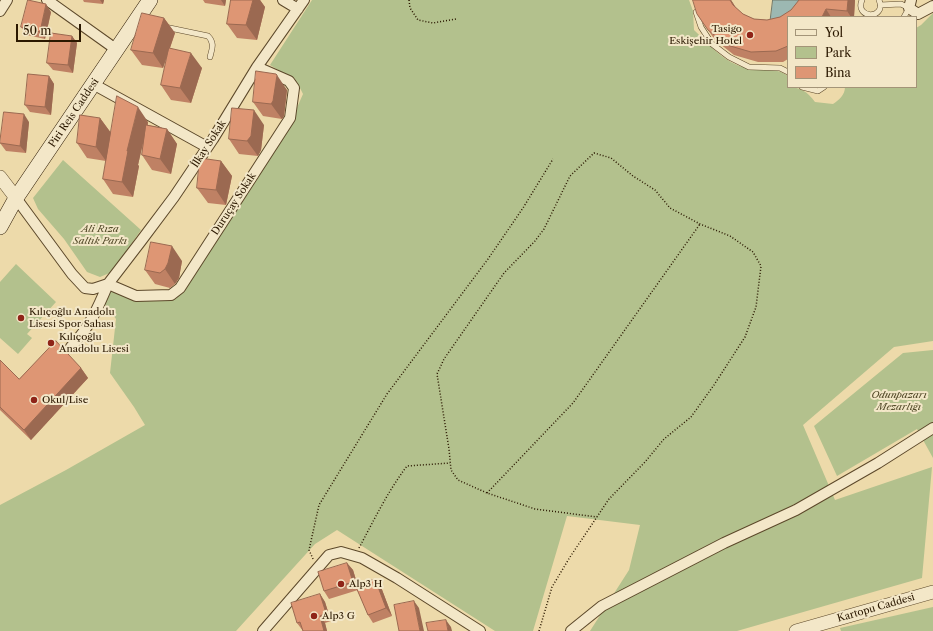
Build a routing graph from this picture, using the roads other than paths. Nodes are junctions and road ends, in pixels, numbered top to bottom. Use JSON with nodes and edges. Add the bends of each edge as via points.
{"nodes":[{"id":1,"x":8,"y":0,"type":"edge"},
{"id":2,"x":47,"y":0,"type":"edge"},
{"id":3,"x":150,"y":0,"type":"edge"},
{"id":4,"x":283,"y":0,"type":"edge"},
{"id":5,"x":862,"y":0,"type":"edge"},
{"id":6,"x":880,"y":3,"type":"edge"},
{"id":7,"x":301,"y":4,"type":"edge"},
{"id":8,"x":933,"y":6,"type":"edge"},
{"id":9,"x":908,"y":8,"type":"edge"},
{"id":10,"x":0,"y":11,"type":"edge"},
{"id":11,"x":696,"y":12,"type":"edge"},
{"id":12,"x":158,"y":25,"type":"edge"},
{"id":13,"x":117,"y":50,"type":"junction"},
{"id":14,"x":210,"y":57,"type":"dead end"},
{"id":15,"x":257,"y":67,"type":"junction"},
{"id":16,"x":787,"y":72,"type":"edge"},
{"id":17,"x":93,"y":84,"type":"junction"},
{"id":18,"x":806,"y":88,"type":"edge"},
{"id":19,"x":822,"y":88,"type":"edge"},
{"id":20,"x":207,"y":147,"type":"junction"},
{"id":21,"x":0,"y":177,"type":"edge"},
{"id":22,"x":16,"y":198,"type":"junction"},
{"id":23,"x":0,"y":227,"type":"edge"},
{"id":24,"x":108,"y":284,"type":"junction"},
{"id":25,"x":71,"y":347,"type":"dead end"},
{"id":26,"x":933,"y":428,"type":"edge"},
{"id":27,"x":933,"y":433,"type":"edge"},
{"id":28,"x":915,"y":439,"type":"junction"},
{"id":29,"x":933,"y":592,"type":"edge"},
{"id":30,"x":266,"y":630,"type":"edge"},
{"id":31,"x":480,"y":631,"type":"edge"},
{"id":32,"x":571,"y":631,"type":"edge"},
{"id":33,"x":796,"y":631,"type":"edge"}],
"edges":[{"from":1,"to":10,"type":"street"},
{"from":2,"to":13,"type":"street"},
{"from":3,"to":13,"type":"main road","name":"Piri Reis Caddesi","via":[[140,21]]},
{"from":4,"to":7,"type":"street"},
{"from":5,"to":6,"type":"lane","via":[[861,9],[869,15],[878,12]]},
{"from":6,"to":9,"type":"lane","via":[[901,4]]},
{"from":7,"to":15,"type":"street","name":"İlkay Sokak"},
{"from":8,"to":9,"type":"street","via":[[918,14]]},
{"from":11,"to":16,"type":"lane","via":[[701,27],[712,44],[729,58],[749,67],[780,68]]},
{"from":12,"to":14,"type":"lane","via":[[208,36],[213,44]]},
{"from":13,"to":17,"type":"main road","name":"Piri Reis Caddesi"},
{"from":15,"to":20,"type":"street","name":"İlkay Sokak"},
{"from":15,"to":24,"type":"street","name":"Duruçay Sokak","via":[[289,81],[294,88],[290,118],[180,288],[171,295],[136,296]]},
{"from":17,"to":20,"type":"street"},
{"from":17,"to":22,"type":"main road","name":"Piri Reis Caddesi"},
{"from":18,"to":19,"type":"lane","via":[[818,91]]},
{"from":20,"to":24,"type":"street","name":"İlkay Sokak","via":[[142,241]]},
{"from":21,"to":22,"type":"street"},
{"from":22,"to":23,"type":"main road","name":"Piri Reis Caddesi"},
{"from":22,"to":24,"type":"street","via":[[85,288],[93,289]]},
{"from":24,"to":25,"type":"street","name":"İlkay Sokak","via":[[95,315],[82,336]]},
{"from":26,"to":28,"type":"street"},
{"from":27,"to":28,"type":"street"},
{"from":28,"to":32,"type":"street","via":[[796,510],[724,543],[602,606]]},
{"from":29,"to":33,"type":"street","name":"Kartopu Caddesi"},
{"from":30,"to":31,"type":"street","via":[[329,555],[341,552],[362,558]]}]}
